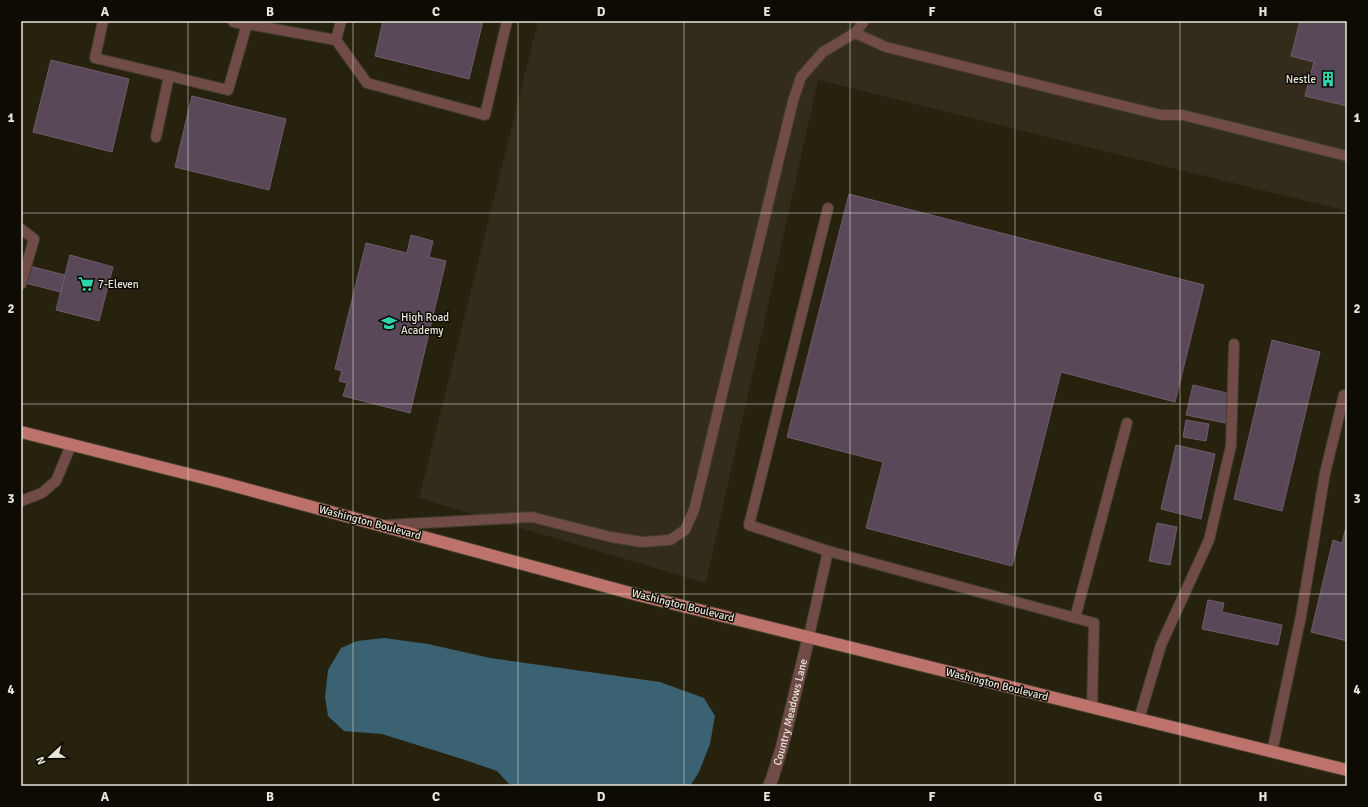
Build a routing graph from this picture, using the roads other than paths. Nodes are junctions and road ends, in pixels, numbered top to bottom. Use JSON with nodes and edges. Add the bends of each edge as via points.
{"nodes":[{"id":1,"x":103,"y":21,"type":"edge"},
{"id":2,"x":234,"y":21,"type":"edge"},
{"id":3,"x":341,"y":21,"type":"edge"},
{"id":4,"x":507,"y":21,"type":"edge"},
{"id":5,"x":864,"y":21,"type":"edge"},
{"id":6,"x":247,"y":24,"type":"junction"},
{"id":7,"x":855,"y":33,"type":"junction"},
{"id":8,"x":336,"y":40,"type":"junction"},
{"id":9,"x":169,"y":76,"type":"junction"},
{"id":10,"x":156,"y":137,"type":"dead end"},
{"id":11,"x":1347,"y":156,"type":"edge"},
{"id":12,"x":828,"y":208,"type":"dead end"},
{"id":13,"x":21,"y":229,"type":"edge"},
{"id":14,"x":21,"y":284,"type":"edge"},
{"id":15,"x":1234,"y":344,"type":"dead end"},
{"id":16,"x":1344,"y":395,"type":"dead end"},
{"id":17,"x":1127,"y":423,"type":"dead end"},
{"id":18,"x":21,"y":432,"type":"edge"},
{"id":19,"x":72,"y":445,"type":"junction"},
{"id":20,"x":21,"y":501,"type":"edge"},
{"id":21,"x":382,"y":526,"type":"junction"},
{"id":22,"x":828,"y":551,"type":"junction"},
{"id":23,"x":1075,"y":618,"type":"junction"},
{"id":24,"x":809,"y":636,"type":"junction"},
{"id":25,"x":1092,"y":708,"type":"junction"},
{"id":26,"x":1139,"y":719,"type":"junction"},
{"id":27,"x":1272,"y":752,"type":"junction"},
{"id":28,"x":1347,"y":770,"type":"edge"},
{"id":29,"x":769,"y":786,"type":"edge"}],
"edges":[{"from":1,"to":9,"type":"lane","via":[[95,58]]},
{"from":2,"to":6,"type":"street"},
{"from":3,"to":8,"type":"lane"},
{"from":4,"to":8,"type":"lane","via":[[485,115],[366,83]]},
{"from":5,"to":7,"type":"lane"},
{"from":6,"to":8,"type":"lane"},
{"from":6,"to":9,"type":"lane","via":[[228,90]]},
{"from":7,"to":11,"type":"lane","via":[[886,47],[1161,115],[1183,115]]},
{"from":7,"to":21,"type":"lane","via":[[823,52],[801,77],[793,101],[694,510],[685,530],[670,540],[642,542],[532,517]]},
{"from":9,"to":10,"type":"lane"},
{"from":12,"to":22,"type":"lane","via":[[748,525]]},
{"from":13,"to":14,"type":"lane","via":[[34,239]]},
{"from":15,"to":26,"type":"lane","via":[[1231,446],[1208,540],[1161,645]]},
{"from":16,"to":27,"type":"lane","via":[[1325,473],[1301,616]]},
{"from":17,"to":23,"type":"lane"},
{"from":18,"to":19,"type":"main road","name":"Washington Boulevard"},
{"from":19,"to":20,"type":"lane","via":[[56,482],[42,493]]},
{"from":19,"to":21,"type":"main road","name":"Washington Boulevard"},
{"from":21,"to":24,"type":"main road","name":"Washington Boulevard","via":[[634,594]]},
{"from":22,"to":23,"type":"lane"},
{"from":22,"to":24,"type":"lane"},
{"from":23,"to":25,"type":"lane","via":[[1094,623]]},
{"from":24,"to":25,"type":"main road","name":"Washington Boulevard"},
{"from":24,"to":29,"type":"street","name":"Country Meadows Lane","via":[[782,747]]},
{"from":25,"to":26,"type":"main road","name":"Washington Boulevard"},
{"from":26,"to":27,"type":"main road","name":"Washington Boulevard"},
{"from":27,"to":28,"type":"main road","name":"Washington Boulevard"}]}
